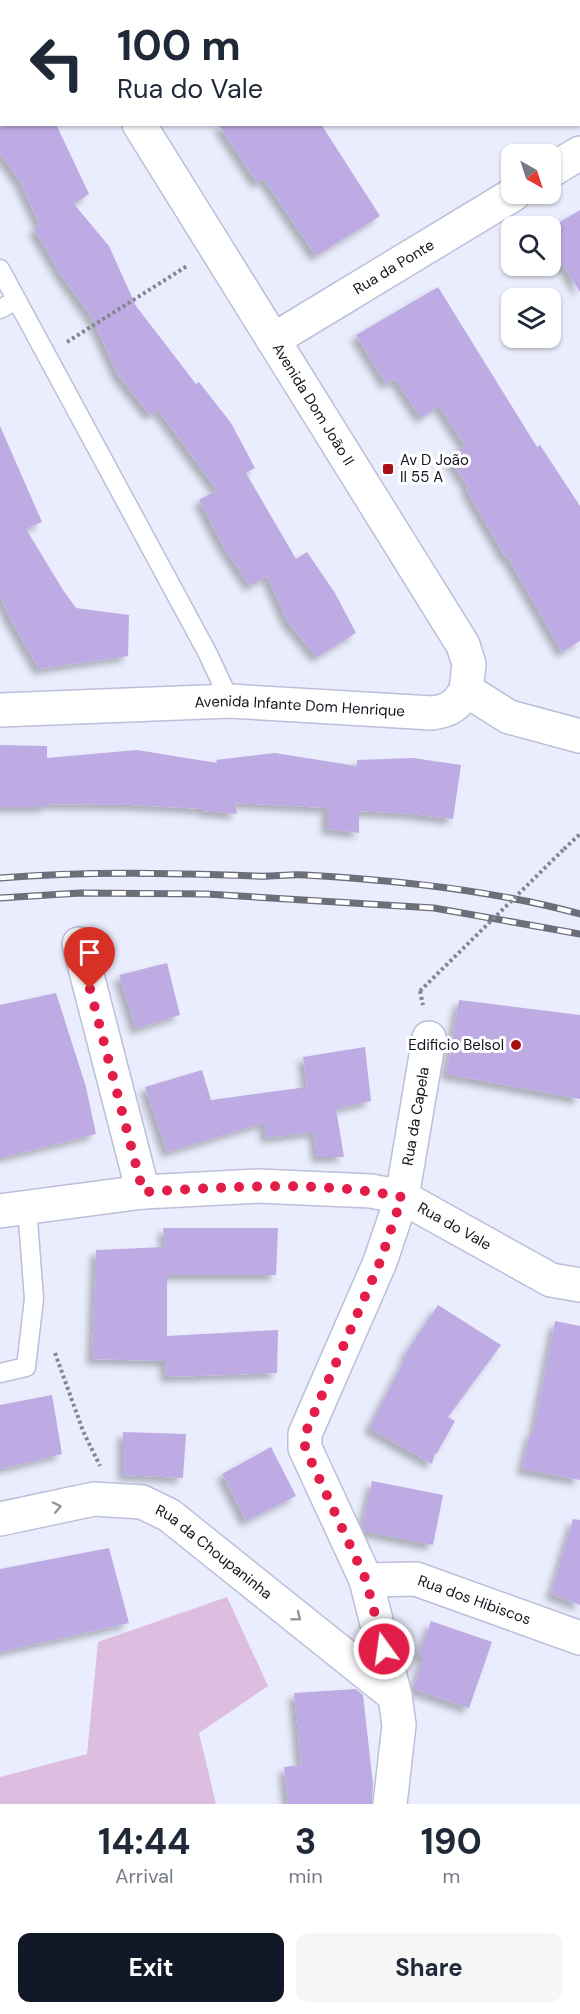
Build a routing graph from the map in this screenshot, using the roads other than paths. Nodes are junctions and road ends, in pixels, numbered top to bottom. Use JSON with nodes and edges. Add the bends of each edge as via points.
{"nodes":[{"id":1,"x":140,"y":126,"type":"edge"},
{"id":2,"x":580,"y":153,"type":"edge"},
{"id":3,"x":561,"y":164,"type":"edge"},
{"id":4,"x":501,"y":202,"type":"edge"},
{"id":5,"x":0,"y":269,"type":"edge"},
{"id":6,"x":17,"y":300,"type":"junction"},
{"id":7,"x":0,"y":309,"type":"edge"},
{"id":8,"x":273,"y":340,"type":"junction"},
{"id":9,"x":466,"y":690,"type":"junction"},
{"id":10,"x":230,"y":701,"type":"junction"},
{"id":11,"x":2,"y":706,"type":"edge"},
{"id":12,"x":580,"y":736,"type":"edge"},
{"id":13,"x":79,"y":944,"type":"dead end"},
{"id":14,"x":429,"y":1038,"type":"dead end"},
{"id":15,"x":143,"y":1192,"type":"junction"},
{"id":16,"x":402,"y":1197,"type":"junction"},
{"id":17,"x":14,"y":1209,"type":"edge"},
{"id":18,"x":580,"y":1285,"type":"edge"},
{"id":19,"x":0,"y":1373,"type":"edge"},
{"id":20,"x":0,"y":1519,"type":"edge"},
{"id":21,"x":366,"y":1580,"type":"junction"},
{"id":22,"x":580,"y":1638,"type":"edge"},
{"id":23,"x":395,"y":1696,"type":"junction"},
{"id":24,"x":390,"y":1804,"type":"edge"}],
"edges":[{"from":1,"to":8,"type":"street","name":"Avenida Dom João II"},
{"from":2,"to":3,"type":"street"},
{"from":4,"to":8,"type":"street","name":"Rua da Ponte"},
{"from":5,"to":6,"type":"lane"},
{"from":6,"to":7,"type":"lane"},
{"from":6,"to":10,"type":"lane"},
{"from":8,"to":9,"type":"street","name":"Avenida Dom João II","via":[[463,645],[469,664]]},
{"from":9,"to":10,"type":"street","name":"Avenida Infante Dom Henrique","via":[[453,707],[432,713]]},
{"from":9,"to":12,"type":"street","via":[[508,717]]},
{"from":10,"to":11,"type":"street","name":"Avenida Infante Dom Henrique"},
{"from":13,"to":15,"type":"street"},
{"from":14,"to":16,"type":"street","name":"Rua da Capela"},
{"from":15,"to":16,"type":"street","name":"Rua do Vale","via":[[258,1186],[371,1191]]},
{"from":15,"to":17,"type":"street","name":"Rua do Vale"},
{"from":16,"to":18,"type":"street","name":"Rua do Vale","via":[[551,1280]]},
{"from":16,"to":21,"type":"street","name":"Rua da Capela","via":[[380,1262],[305,1434],[305,1448]]},
{"from":17,"to":19,"type":"lane","via":[[34,1299],[26,1367]]},
{"from":20,"to":23,"type":"street","name":"Rua da Choupaninha","one_way":true,"via":[[94,1499],[142,1502],[169,1515]]},
{"from":21,"to":22,"type":"street","name":"Rua dos Hibiscos","via":[[416,1579]]},
{"from":21,"to":23,"type":"street","name":"Rua da Capela"},
{"from":23,"to":24,"type":"street","name":"Rua da Capela","via":[[399,1725]]}]}
